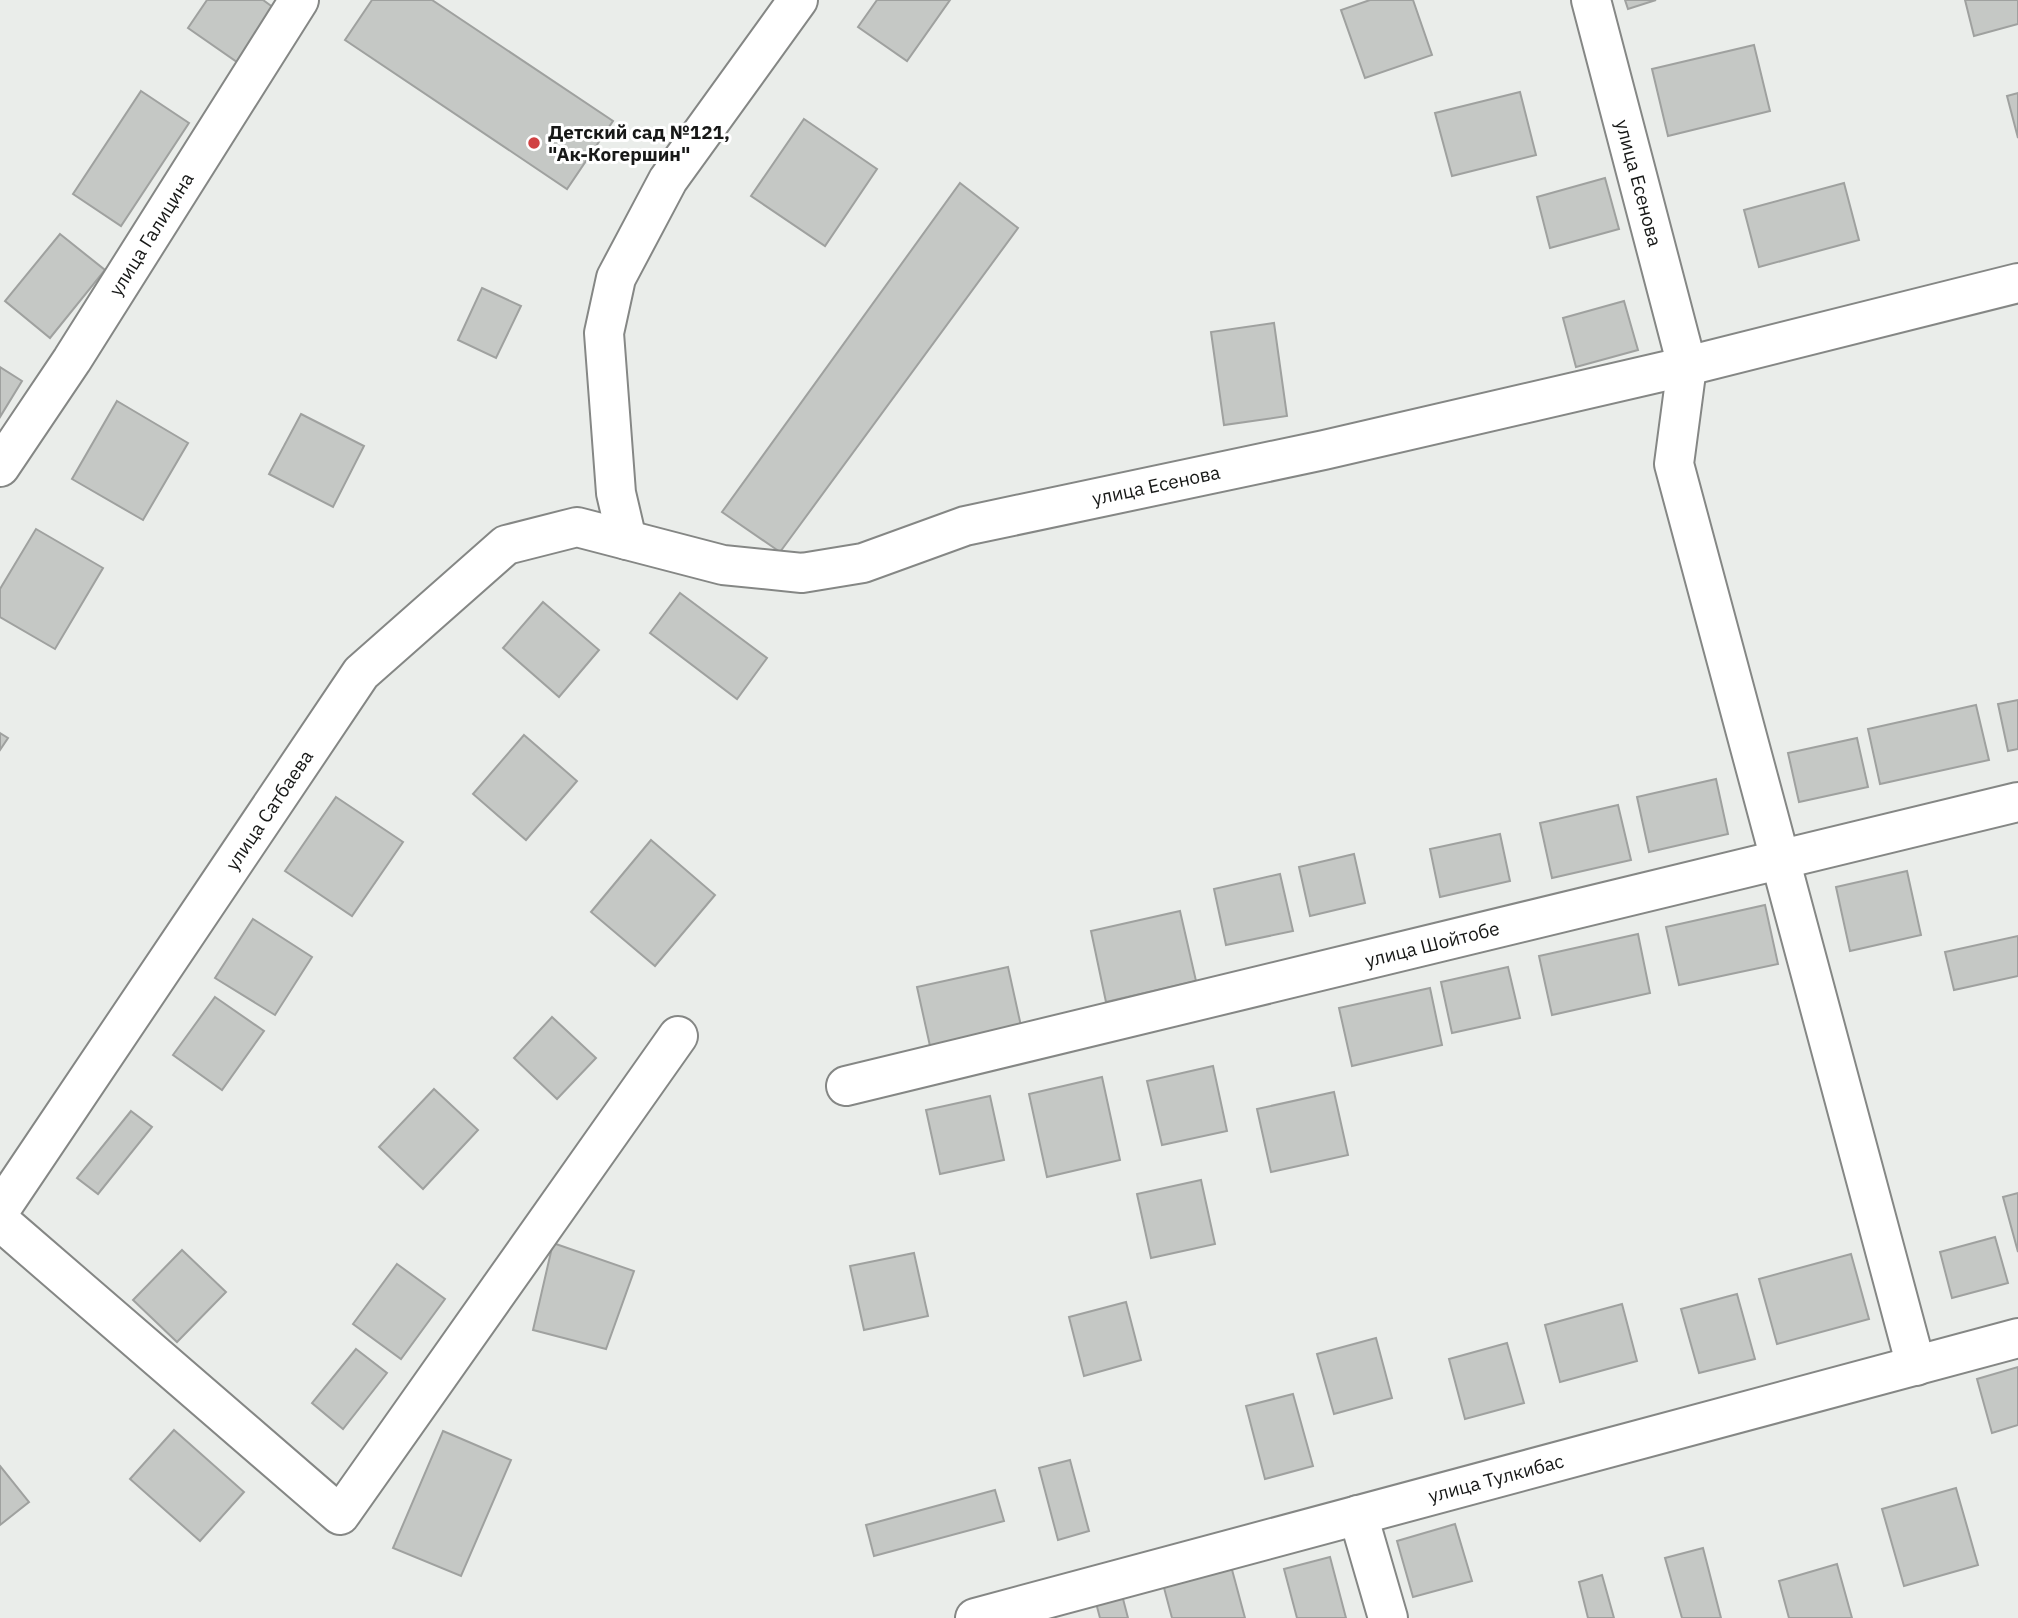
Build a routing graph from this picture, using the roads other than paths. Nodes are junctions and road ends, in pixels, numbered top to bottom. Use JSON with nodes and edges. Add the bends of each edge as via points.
{"nodes":[{"id":1,"x":299,"y":0,"type":"edge"},
{"id":2,"x":798,"y":0,"type":"edge"},
{"id":3,"x":1591,"y":0,"type":"edge"},
{"id":4,"x":2018,"y":282,"type":"edge"},
{"id":5,"x":1687,"y":366,"type":"junction"},
{"id":6,"x":0,"y":467,"type":"edge"},
{"id":7,"x":627,"y":540,"type":"junction"},
{"id":8,"x":2018,"y":803,"type":"edge"},
{"id":9,"x":1780,"y":860,"type":"junction"},
{"id":10,"x":678,"y":1036,"type":"dead end"},
{"id":11,"x":846,"y":1086,"type":"dead end"},
{"id":12,"x":0,"y":1210,"type":"edge"},
{"id":13,"x":0,"y":1221,"type":"edge"},
{"id":14,"x":2018,"y":1338,"type":"edge"},
{"id":15,"x":1916,"y":1366,"type":"junction"},
{"id":16,"x":1358,"y":1515,"type":"junction"},
{"id":17,"x":975,"y":1618,"type":"edge"},
{"id":18,"x":1388,"y":1618,"type":"edge"}],
"edges":[{"from":1,"to":6,"type":"street","name":"улица Галицина"},
{"from":2,"to":7,"type":"street","via":[[668,180],[617,278],[604,333],[616,493]]},
{"from":3,"to":5,"type":"street","name":"улица Есенова"},
{"from":4,"to":5,"type":"street","name":"улица Есенова"},
{"from":5,"to":7,"type":"street","name":"улица Есенова","via":[[965,526],[863,563],[802,573],[723,565]]},
{"from":5,"to":9,"type":"street","via":[[1674,464]]},
{"from":7,"to":12,"type":"street","name":"улица Сатбаева","via":[[577,527],[506,545],[361,673]]},
{"from":8,"to":9,"type":"street","name":"улица Шойтобе"},
{"from":9,"to":11,"type":"street","name":"улица Шойтобе"},
{"from":9,"to":15,"type":"street"},
{"from":10,"to":13,"type":"street","via":[[341,1515]]},
{"from":14,"to":15,"type":"street","name":"улица Тулкибас"},
{"from":15,"to":16,"type":"street","name":"улица Тулкибас"},
{"from":16,"to":17,"type":"street","name":"улица Тулкибас"},
{"from":16,"to":18,"type":"street"}]}
